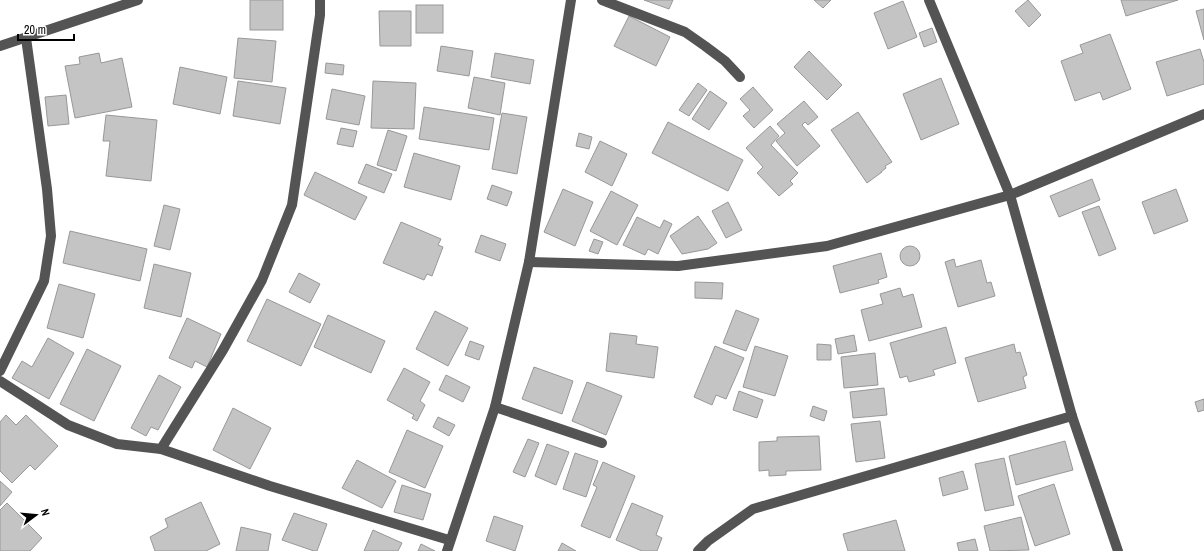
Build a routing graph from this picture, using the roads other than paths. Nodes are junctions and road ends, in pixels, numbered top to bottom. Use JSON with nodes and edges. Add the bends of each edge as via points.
{"nodes":[{"id":1,"x":138,"y":0,"type":"edge"},
{"id":2,"x":320,"y":0,"type":"edge"},
{"id":3,"x":571,"y":0,"type":"edge"},
{"id":4,"x":602,"y":0,"type":"edge"},
{"id":5,"x":929,"y":0,"type":"edge"},
{"id":6,"x":26,"y":38,"type":"junction"},
{"id":7,"x":0,"y":46,"type":"edge"},
{"id":8,"x":740,"y":77,"type":"dead end"},
{"id":9,"x":1204,"y":114,"type":"edge"},
{"id":10,"x":1010,"y":195,"type":"junction"},
{"id":11,"x":529,"y":262,"type":"junction"},
{"id":12,"x":0,"y":371,"type":"edge"},
{"id":13,"x":0,"y":381,"type":"edge"},
{"id":14,"x":494,"y":407,"type":"junction"},
{"id":15,"x":1072,"y":416,"type":"junction"},
{"id":16,"x":602,"y":443,"type":"dead end"},
{"id":17,"x":161,"y":450,"type":"junction"},
{"id":18,"x":449,"y":540,"type":"junction"},
{"id":19,"x":447,"y":551,"type":"edge"},
{"id":20,"x":698,"y":551,"type":"edge"},
{"id":21,"x":1118,"y":551,"type":"edge"}],
"edges":[{"from":1,"to":6,"type":"street"},
{"from":2,"to":17,"type":"street","via":[[320,15],[292,205],[262,280],[223,350]]},
{"from":3,"to":11,"type":"street"},
{"from":4,"to":8,"type":"street","via":[[685,32],[725,61]]},
{"from":5,"to":10,"type":"street"},
{"from":6,"to":7,"type":"street"},
{"from":6,"to":12,"type":"street","via":[[51,236],[44,281]]},
{"from":9,"to":10,"type":"street"},
{"from":10,"to":11,"type":"street","via":[[827,246],[678,266]]},
{"from":10,"to":15,"type":"street"},
{"from":11,"to":14,"type":"street"},
{"from":13,"to":17,"type":"street","via":[[68,425],[117,444]]},
{"from":14,"to":16,"type":"street"},
{"from":14,"to":18,"type":"street"},
{"from":15,"to":20,"type":"street","via":[[753,508]]},
{"from":15,"to":21,"type":"street"},
{"from":17,"to":18,"type":"street"},
{"from":18,"to":19,"type":"street"}]}
